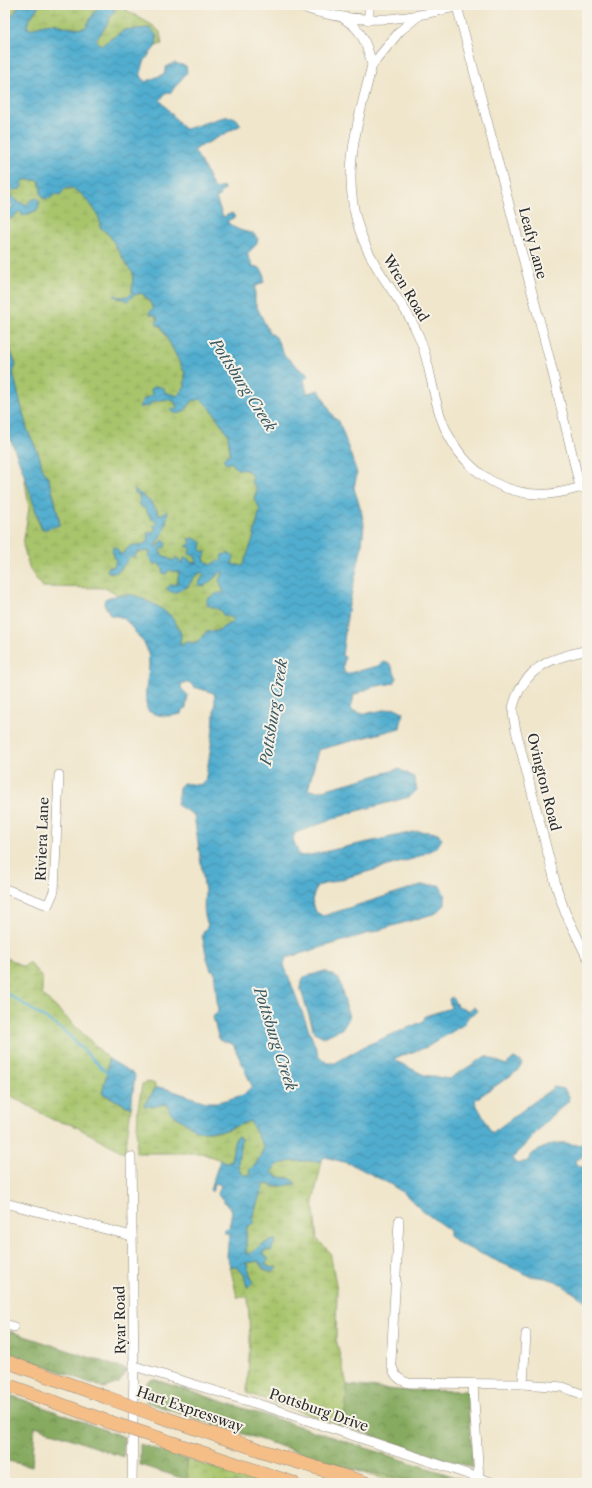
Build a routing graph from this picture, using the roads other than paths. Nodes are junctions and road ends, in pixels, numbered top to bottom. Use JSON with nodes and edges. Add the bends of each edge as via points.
{"nodes":[{"id":1,"x":296,"y":5,"type":"edge"},
{"id":2,"x":369,"y":5,"type":"edge"},
{"id":3,"x":460,"y":6,"type":"edge"},
{"id":4,"x":417,"y":16,"type":"junction"},
{"id":5,"x":343,"y":18,"type":"junction"},
{"id":6,"x":369,"y":20,"type":"junction"},
{"id":7,"x":372,"y":65,"type":"junction"},
{"id":8,"x":584,"y":486,"type":"edge"},
{"id":9,"x":587,"y":650,"type":"edge"},
{"id":10,"x":59,"y":775,"type":"dead end"},
{"id":11,"x":5,"y":889,"type":"edge"},
{"id":12,"x":587,"y":957,"type":"edge"},
{"id":13,"x":131,"y":1156,"type":"dead end"},
{"id":14,"x":5,"y":1203,"type":"edge"},
{"id":15,"x":399,"y":1221,"type":"dead end"},
{"id":16,"x":132,"y":1236,"type":"junction"},
{"id":17,"x":526,"y":1334,"type":"dead end"},
{"id":18,"x":5,"y":1361,"type":"edge"},
{"id":19,"x":134,"y":1366,"type":"junction"},
{"id":20,"x":5,"y":1384,"type":"edge"},
{"id":21,"x":473,"y":1384,"type":"junction"},
{"id":22,"x":523,"y":1384,"type":"junction"},
{"id":23,"x":587,"y":1396,"type":"edge"},
{"id":24,"x":479,"y":1479,"type":"junction"},
{"id":25,"x":132,"y":1483,"type":"edge"},
{"id":26,"x":293,"y":1483,"type":"edge"},
{"id":27,"x":366,"y":1483,"type":"edge"},
{"id":28,"x":494,"y":1483,"type":"edge"}],
"edges":[{"from":1,"to":5,"type":"street"},
{"from":2,"to":6,"type":"street"},
{"from":3,"to":4,"type":"street"},
{"from":3,"to":8,"type":"street","name":"Leafy Lane"},
{"from":4,"to":6,"type":"street"},
{"from":4,"to":7,"type":"street","name":"Wren Road","via":[[400,31]]},
{"from":5,"to":6,"type":"street"},
{"from":5,"to":7,"type":"street","name":"Wren Road","via":[[356,28],[369,52]]},
{"from":7,"to":8,"type":"street","name":"Wren Road","via":[[352,152],[350,180],[355,216],[375,264],[415,326],[441,418],[451,440],[473,468],[489,480],[514,490],[547,494]]},
{"from":9,"to":12,"type":"street","name":"Ovington Road","via":[[555,658],[536,668],[517,693],[513,708],[516,731],[557,889]]},
{"from":10,"to":11,"type":"street","name":"Riviera Lane","via":[[54,891],[48,905]]},
{"from":13,"to":16,"type":"street","name":"Ryar Road"},
{"from":14,"to":16,"type":"street"},
{"from":15,"to":21,"type":"street","via":[[391,1362],[393,1371],[397,1377],[409,1383]]},
{"from":16,"to":19,"type":"street","name":"Ryar Road"},
{"from":17,"to":22,"type":"street"},
{"from":18,"to":27,"type":"highway","name":"Hart Expressway","bridge":true,"via":[[156,1415]]},
{"from":19,"to":24,"type":"street","name":"Pottsburg Drive","via":[[271,1408]]},
{"from":19,"to":25,"type":"street","name":"Ryar Road"},
{"from":20,"to":26,"type":"highway","bridge":true,"via":[[155,1438]]},
{"from":21,"to":22,"type":"street"},
{"from":21,"to":24,"type":"street"},
{"from":22,"to":23,"type":"street","via":[[563,1387]]},
{"from":24,"to":28,"type":"street","name":"Pottsburg Drive"}]}
